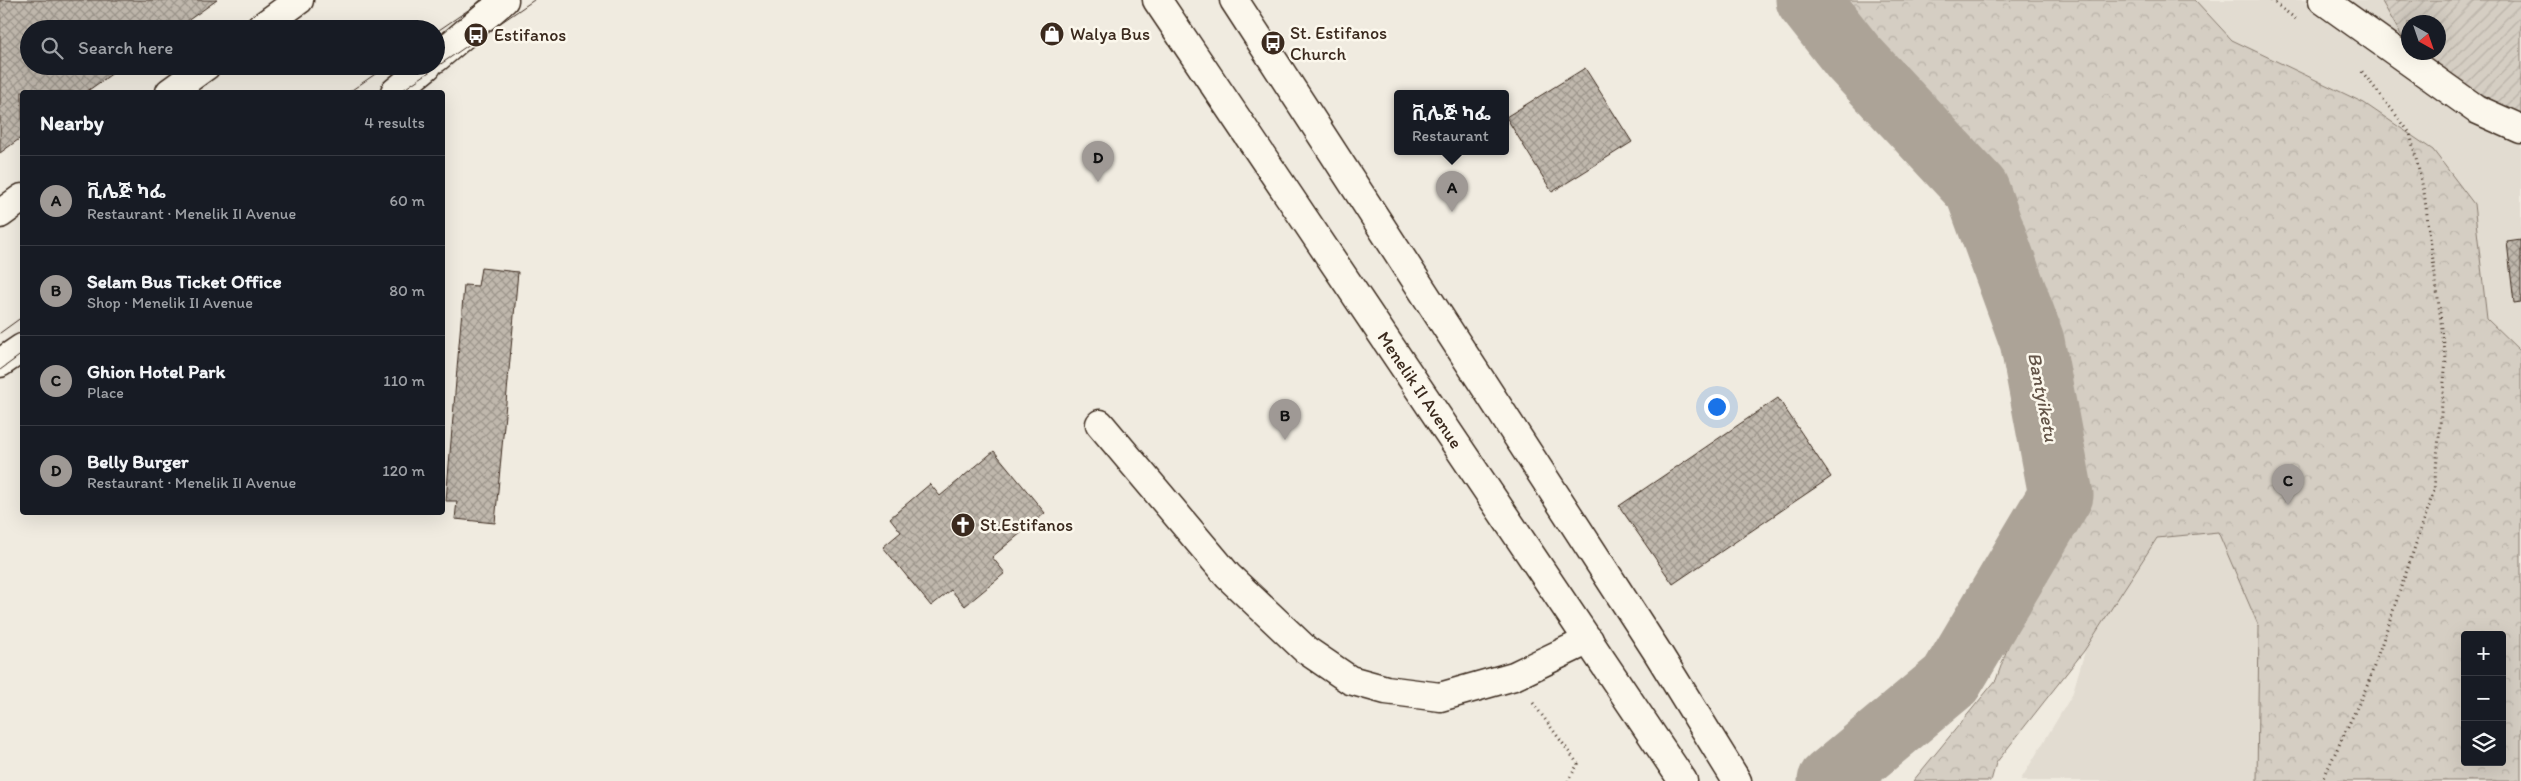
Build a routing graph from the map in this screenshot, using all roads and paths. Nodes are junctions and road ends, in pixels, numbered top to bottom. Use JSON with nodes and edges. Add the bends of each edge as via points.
{"nodes":[{"id":1,"x":299,"y":0,"type":"edge"},
{"id":2,"x":1157,"y":0,"type":"edge"},
{"id":3,"x":1234,"y":0,"type":"edge"},
{"id":4,"x":2271,"y":0,"type":"edge"},
{"id":5,"x":2323,"y":0,"type":"edge"},
{"id":6,"x":503,"y":3,"type":"edge"},
{"id":7,"x":2355,"y":11,"type":"edge"},
{"id":8,"x":271,"y":20,"type":"edge"},
{"id":9,"x":2300,"y":22,"type":"dead end"},
{"id":10,"x":445,"y":51,"type":"edge"},
{"id":11,"x":2359,"y":68,"type":"dead end"},
{"id":12,"x":194,"y":75,"type":"edge"},
{"id":13,"x":415,"y":75,"type":"edge"},
{"id":14,"x":173,"y":90,"type":"edge"},
{"id":15,"x":397,"y":90,"type":"edge"},
{"id":16,"x":2521,"y":129,"type":"edge"},
{"id":17,"x":20,"y":199,"type":"edge"},
{"id":18,"x":0,"y":214,"type":"edge"},
{"id":19,"x":20,"y":349,"type":"edge"},
{"id":20,"x":0,"y":363,"type":"edge"},
{"id":21,"x":1100,"y":424,"type":"dead end"},
{"id":22,"x":1590,"y":640,"type":"junction"},
{"id":23,"x":1514,"y":676,"type":"junction"},
{"id":24,"x":1568,"y":781,"type":"edge"},
{"id":25,"x":1683,"y":781,"type":"edge"},
{"id":26,"x":1738,"y":781,"type":"edge"},
{"id":27,"x":2322,"y":781,"type":"edge"}],
"edges":[{"from":1,"to":8,"type":"main road"},
{"from":2,"to":22,"type":"main road","name":"Menelik II Avenue"},
{"from":3,"to":26,"type":"main road"},
{"from":4,"to":9,"type":"path"},
{"from":5,"to":7,"type":"main road"},
{"from":6,"to":10,"type":"main road"},
{"from":7,"to":16,"type":"main road","via":[[2476,109]]},
{"from":11,"to":27,"type":"path","via":[[2410,133],[2424,192],[2446,359],[2434,491],[2368,684]]},
{"from":12,"to":14,"type":"main road"},
{"from":13,"to":15,"type":"main road"},
{"from":17,"to":18,"type":"main road"},
{"from":19,"to":20,"type":"main road"},
{"from":21,"to":23,"type":"main road","via":[[1228,576],[1306,650],[1350,680],[1386,690],[1440,697]]},
{"from":22,"to":23,"type":"main road"},
{"from":22,"to":25,"type":"main road","name":"Menelik II Avenue"},
{"from":23,"to":24,"type":"path","via":[[1578,764]]}]}
